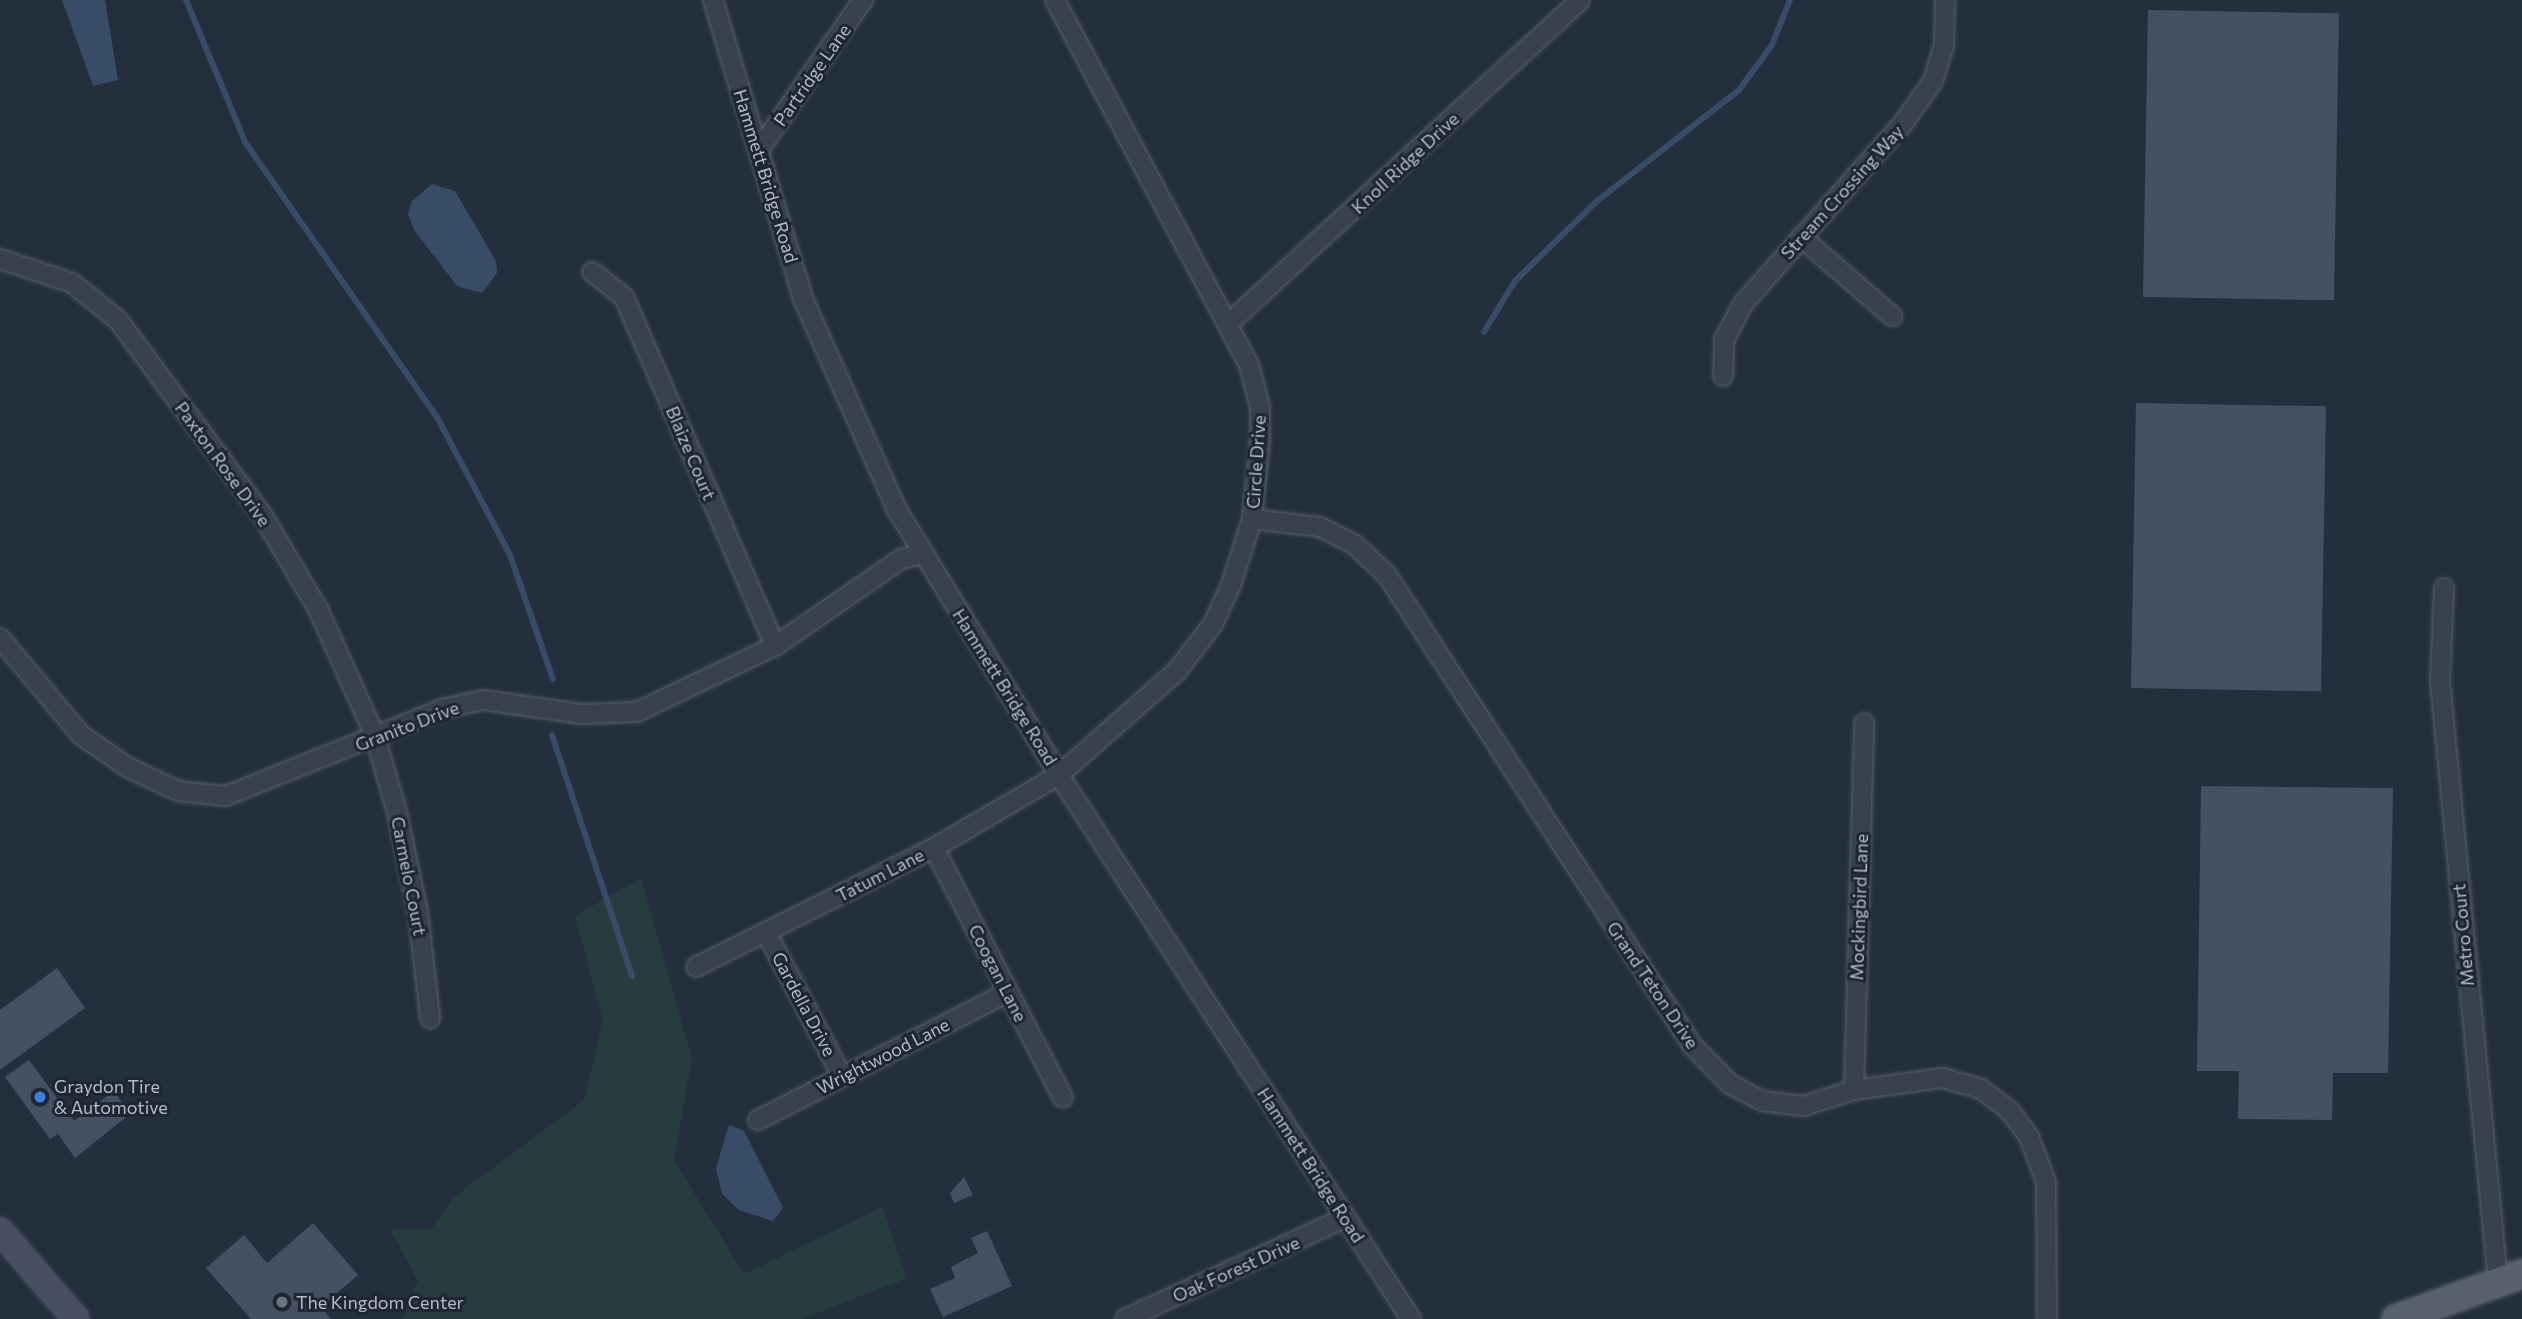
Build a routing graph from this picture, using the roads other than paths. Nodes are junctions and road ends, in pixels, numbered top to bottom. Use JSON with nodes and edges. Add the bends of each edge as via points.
{"nodes":[{"id":1,"x":713,"y":0,"type":"edge"},
{"id":2,"x":863,"y":0,"type":"edge"},
{"id":3,"x":1055,"y":0,"type":"edge"},
{"id":4,"x":1945,"y":0,"type":"edge"},
{"id":5,"x":1568,"y":4,"type":"edge"},
{"id":6,"x":759,"y":150,"type":"junction"},
{"id":7,"x":1801,"y":237,"type":"junction"},
{"id":8,"x":0,"y":259,"type":"edge"},
{"id":9,"x":592,"y":272,"type":"dead end"},
{"id":10,"x":1892,"y":316,"type":"dead end"},
{"id":11,"x":1228,"y":324,"type":"junction"},
{"id":12,"x":1723,"y":376,"type":"dead end"},
{"id":13,"x":1252,"y":519,"type":"junction"},
{"id":14,"x":923,"y":554,"type":"junction"},
{"id":15,"x":2444,"y":588,"type":"dead end"},
{"id":16,"x":0,"y":638,"type":"edge"},
{"id":17,"x":775,"y":646,"type":"junction"},
{"id":18,"x":1864,"y":723,"type":"dead end"},
{"id":19,"x":375,"y":736,"type":"junction"},
{"id":20,"x":1059,"y":775,"type":"junction"},
{"id":21,"x":934,"y":848,"type":"junction"},
{"id":22,"x":766,"y":932,"type":"junction"},
{"id":23,"x":696,"y":967,"type":"dead end"},
{"id":24,"x":1008,"y":992,"type":"junction"},
{"id":25,"x":430,"y":1018,"type":"dead end"},
{"id":26,"x":842,"y":1076,"type":"junction"},
{"id":27,"x":1854,"y":1090,"type":"junction"},
{"id":28,"x":1063,"y":1098,"type":"dead end"},
{"id":29,"x":758,"y":1120,"type":"dead end"},
{"id":30,"x":1345,"y":1218,"type":"junction"},
{"id":31,"x":0,"y":1231,"type":"edge"},
{"id":32,"x":2510,"y":1278,"type":"edge"},
{"id":33,"x":76,"y":1319,"type":"edge"},
{"id":34,"x":1125,"y":1319,"type":"edge"},
{"id":35,"x":1411,"y":1319,"type":"edge"},
{"id":36,"x":2047,"y":1319,"type":"edge"},
{"id":37,"x":2396,"y":1319,"type":"edge"}],
"edges":[{"from":1,"to":6,"type":"street","name":"Hammett Bridge Road"},
{"from":2,"to":6,"type":"street","name":"Partridge Lane"},
{"from":3,"to":11,"type":"street","name":"Circle Drive"},
{"from":4,"to":7,"type":"street","name":"Stream Crossing Way","via":[[1944,45],[1933,81],[1904,122]]},
{"from":5,"to":11,"type":"street","name":"Knoll Ridge Drive"},
{"from":6,"to":14,"type":"street","name":"Hammett Bridge Road","via":[[831,370]]},
{"from":7,"to":10,"type":"street"},
{"from":7,"to":12,"type":"street","name":"Stream Crossing Way","via":[[1743,304],[1724,340]]},
{"from":8,"to":19,"type":"street","name":"Paxton Rose Drive","via":[[72,283],[118,320],[263,516],[318,609]]},
{"from":9,"to":17,"type":"street","name":"Blaize Court","via":[[624,298]]},
{"from":11,"to":13,"type":"street","name":"Circle Drive","via":[[1249,365],[1260,407]]},
{"from":13,"to":20,"type":"street","name":"Circle Drive","via":[[1224,601],[1196,649]]},
{"from":13,"to":27,"type":"street","name":"Grand Teton Drive","via":[[1320,527],[1355,545],[1387,575],[1713,1070],[1754,1097],[1779,1105],[1804,1106]]},
{"from":14,"to":17,"type":"street","name":"Granito Drive","via":[[901,559]]},
{"from":14,"to":20,"type":"street","name":"Hammett Bridge Road"},
{"from":15,"to":32,"type":"street","name":"Metro Court","via":[[2440,681]]},
{"from":16,"to":19,"type":"street","name":"Granito Drive","via":[[82,735],[127,767],[178,791],[226,796]]},
{"from":17,"to":19,"type":"street","name":"Granito Drive","via":[[636,712],[581,714],[483,700],[442,709]]},
{"from":18,"to":27,"type":"street","name":"Mockingbird Lane"},
{"from":19,"to":25,"type":"street","name":"Carmelo Court","via":[[418,912]]},
{"from":20,"to":21,"type":"street","name":"Tatum Lane"},
{"from":20,"to":30,"type":"street","name":"Hammett Bridge Road"},
{"from":21,"to":22,"type":"street","name":"Tatum Lane"},
{"from":21,"to":24,"type":"street","name":"Coogan Lane"},
{"from":22,"to":23,"type":"street","name":"Tatum Lane"},
{"from":22,"to":26,"type":"street","name":"Gardella Drive"},
{"from":24,"to":26,"type":"street","name":"Wrightwood Lane"},
{"from":24,"to":28,"type":"street","name":"Coogan Lane"},
{"from":26,"to":29,"type":"street","name":"Wrightwood Lane"},
{"from":27,"to":36,"type":"street","name":"Grand Teton Drive","via":[[1943,1079],[1981,1088],[2009,1110],[2029,1137],[2046,1182]]},
{"from":30,"to":34,"type":"street","name":"Oak Forest Drive"},
{"from":30,"to":35,"type":"street","name":"Hammett Bridge Road"},
{"from":31,"to":33,"type":"main road"},
{"from":32,"to":37,"type":"main road"}]}
